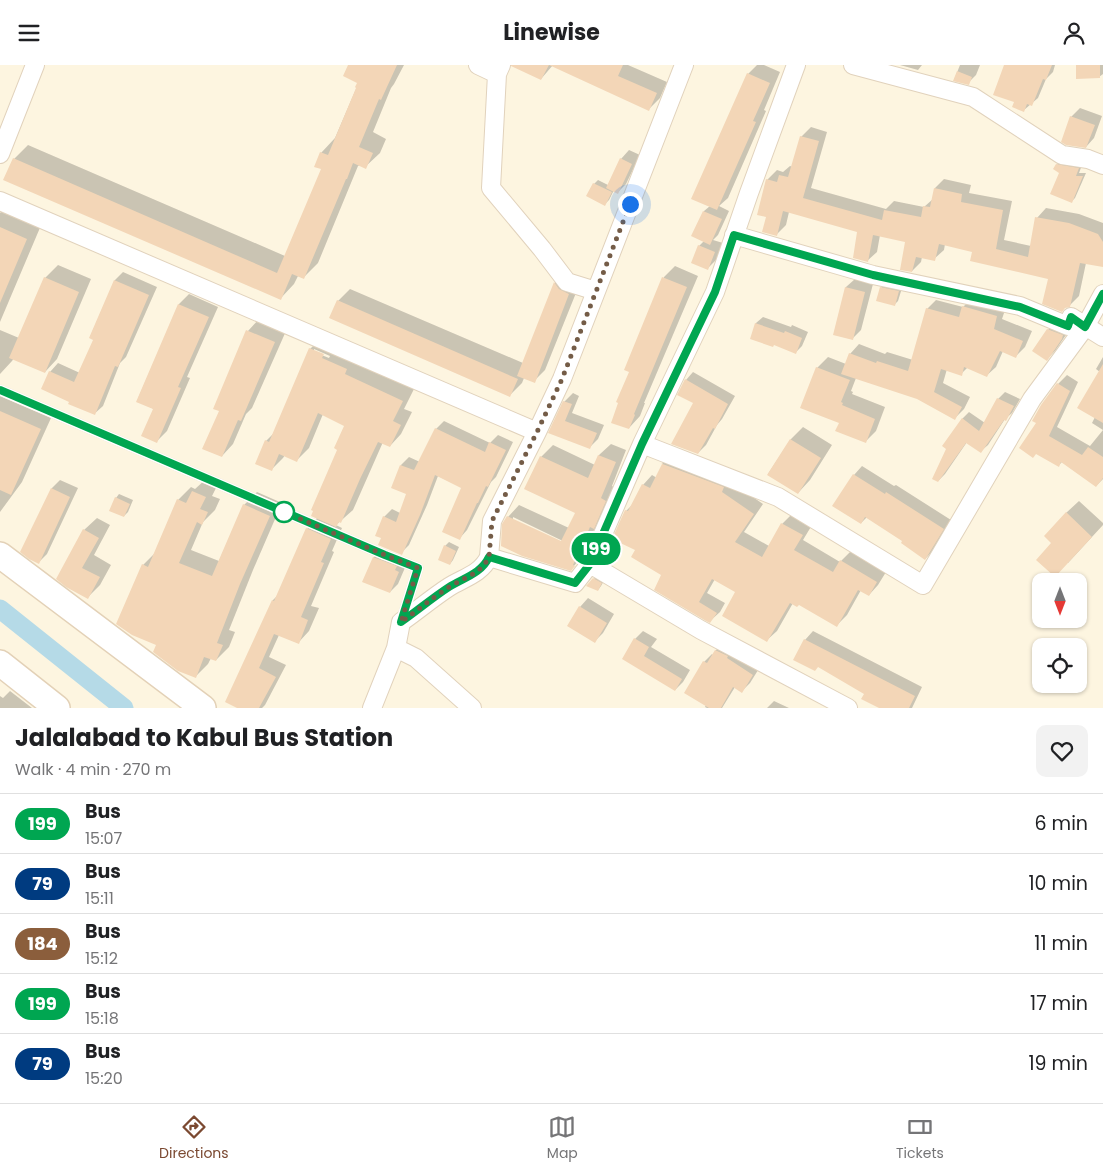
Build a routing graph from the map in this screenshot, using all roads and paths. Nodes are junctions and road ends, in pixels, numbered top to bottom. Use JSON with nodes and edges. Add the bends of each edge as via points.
{"nodes":[{"id":1,"x":35,"y":65,"type":"edge"},
{"id":2,"x":478,"y":65,"type":"edge"},
{"id":3,"x":684,"y":65,"type":"edge"},
{"id":4,"x":796,"y":65,"type":"edge"},
{"id":5,"x":853,"y":65,"type":"edge"},
{"id":6,"x":499,"y":69,"type":"edge"},
{"id":7,"x":0,"y":154,"type":"edge"},
{"id":8,"x":1103,"y":165,"type":"edge"},
{"id":9,"x":0,"y":201,"type":"edge"},
{"id":10,"x":734,"y":235,"type":"junction"},
{"id":11,"x":596,"y":291,"type":"junction"},
{"id":12,"x":1103,"y":294,"type":"edge"},
{"id":13,"x":1085,"y":327,"type":"junction"},
{"id":14,"x":1103,"y":337,"type":"edge"},
{"id":15,"x":0,"y":390,"type":"edge"},
{"id":16,"x":537,"y":432,"type":"junction"},
{"id":17,"x":642,"y":444,"type":"junction"},
{"id":18,"x":0,"y":555,"type":"edge"},
{"id":19,"x":489,"y":557,"type":"junction"},
{"id":20,"x":590,"y":564,"type":"junction"},
{"id":21,"x":401,"y":622,"type":"junction"},
{"id":22,"x":396,"y":647,"type":"junction"},
{"id":23,"x":0,"y":663,"type":"edge"},
{"id":24,"x":57,"y":708,"type":"edge"},
{"id":25,"x":203,"y":708,"type":"edge"},
{"id":26,"x":372,"y":708,"type":"edge"},
{"id":27,"x":472,"y":708,"type":"edge"},
{"id":28,"x":848,"y":708,"type":"edge"}],
"edges":[{"from":1,"to":7,"type":"street"},
{"from":2,"to":6,"type":"street"},
{"from":3,"to":11,"type":"street"},
{"from":4,"to":10,"type":"street"},
{"from":5,"to":8,"type":"street","via":[[973,97],[1062,155]]},
{"from":6,"to":11,"type":"street","via":[[491,188],[567,282]]},
{"from":9,"to":16,"type":"street"},
{"from":10,"to":13,"type":"street","via":[[873,275],[1020,307],[1068,326],[1071,317]]},
{"from":10,"to":17,"type":"street","via":[[715,292]]},
{"from":11,"to":16,"type":"street","via":[[562,379]]},
{"from":12,"to":13,"type":"street"},
{"from":13,"to":14,"type":"street"},
{"from":13,"to":17,"type":"street","via":[[1032,399],[923,585],[778,497]]},
{"from":15,"to":21,"type":"lane","via":[[418,568]]},
{"from":16,"to":19,"type":"street","via":[[492,521]]},
{"from":17,"to":20,"type":"street"},
{"from":18,"to":25,"type":"street"},
{"from":19,"to":20,"type":"street","via":[[575,583]]},
{"from":19,"to":21,"type":"street","via":[[475,574],[450,587]]},
{"from":20,"to":28,"type":"street","via":[[701,630]]},
{"from":21,"to":22,"type":"street"},
{"from":22,"to":26,"type":"street"},
{"from":22,"to":27,"type":"street","via":[[416,657]]},
{"from":23,"to":24,"type":"street"}]}
